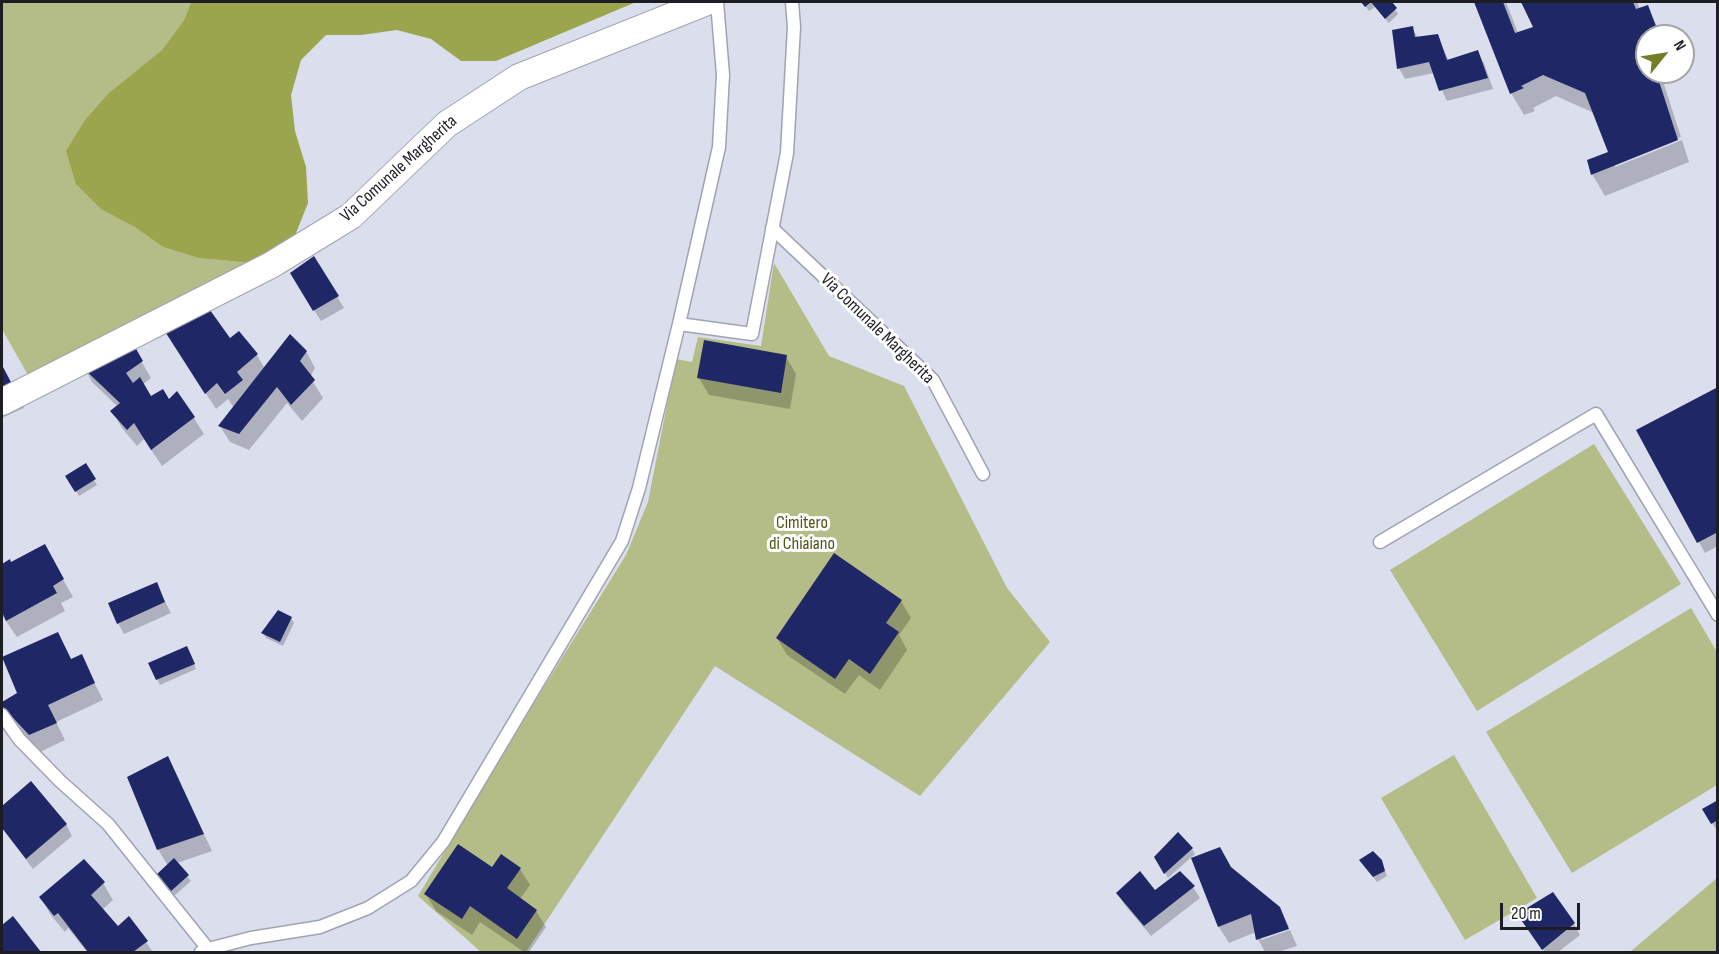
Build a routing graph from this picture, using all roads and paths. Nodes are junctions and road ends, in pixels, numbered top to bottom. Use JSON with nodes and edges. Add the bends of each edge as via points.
{"nodes":[{"id":1,"x":707,"y":2,"type":"edge"},
{"id":2,"x":717,"y":2,"type":"edge"},
{"id":3,"x":792,"y":2,"type":"edge"},
{"id":4,"x":772,"y":228,"type":"junction"},
{"id":5,"x":679,"y":324,"type":"junction"},
{"id":6,"x":2,"y":402,"type":"edge"},
{"id":7,"x":983,"y":474,"type":"dead end"},
{"id":8,"x":1380,"y":542,"type":"dead end"},
{"id":9,"x":1718,"y":615,"type":"edge"},
{"id":10,"x":2,"y":715,"type":"edge"},
{"id":11,"x":204,"y":951,"type":"edge"}],
"edges":[{"from":1,"to":6,"type":"street","name":"Via Comunale Margherita","via":[[519,77],[447,124],[351,216],[271,265]]},
{"from":2,"to":5,"type":"lane","via":[[723,75],[719,147]]},
{"from":3,"to":4,"type":"lane","via":[[787,153]]},
{"from":4,"to":5,"type":"lane","via":[[752,334]]},
{"from":4,"to":7,"type":"lane","name":"Via Comunale Margherita","via":[[933,380]]},
{"from":5,"to":11,"type":"lane","via":[[622,541],[443,842],[411,881],[368,908],[320,927],[251,938]]},
{"from":8,"to":9,"type":"lane","via":[[1596,414]]},
{"from":10,"to":11,"type":"lane","via":[[19,739],[108,824]]}]}
